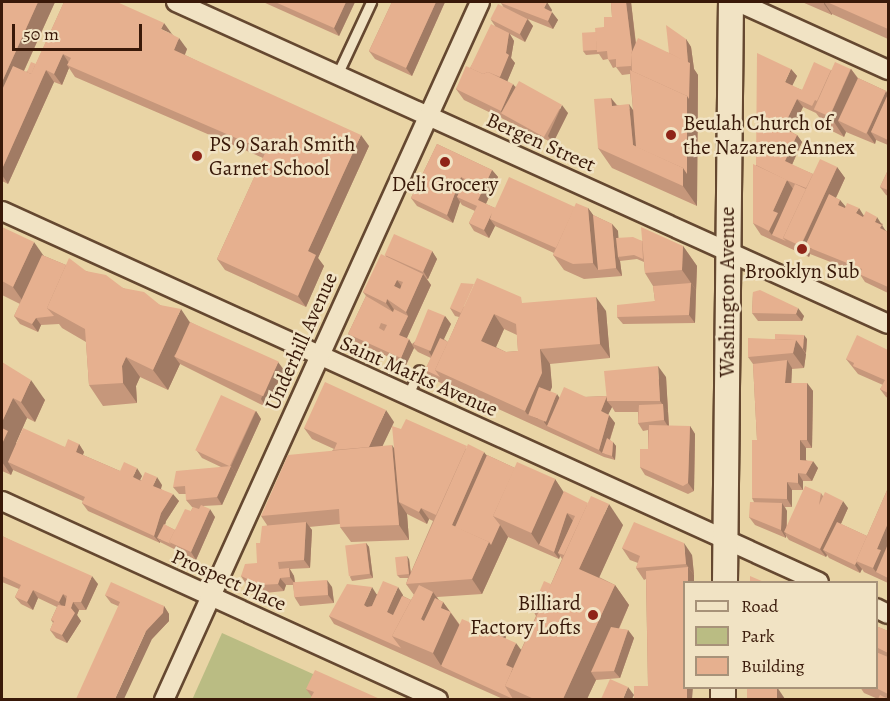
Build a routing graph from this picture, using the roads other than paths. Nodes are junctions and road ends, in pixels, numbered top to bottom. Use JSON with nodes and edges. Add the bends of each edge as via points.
{"nodes":[{"id":1,"x":176,"y":2,"type":"edge"},
{"id":2,"x":371,"y":2,"type":"edge"},
{"id":3,"x":480,"y":2,"type":"edge"},
{"id":4,"x":731,"y":2,"type":"edge"},
{"id":5,"x":738,"y":2,"type":"edge"},
{"id":6,"x":888,"y":70,"type":"edge"},
{"id":7,"x":337,"y":75,"type":"junction"},
{"id":8,"x":428,"y":116,"type":"junction"},
{"id":9,"x":2,"y":211,"type":"edge"},
{"id":10,"x":727,"y":251,"type":"junction"},
{"id":11,"x":888,"y":324,"type":"edge"},
{"id":12,"x":320,"y":356,"type":"junction"},
{"id":13,"x":419,"y":370,"type":"dead end"},
{"id":14,"x":408,"y":394,"type":"junction"},
{"id":15,"x":2,"y":501,"type":"edge"},
{"id":16,"x":726,"y":541,"type":"junction"},
{"id":17,"x":725,"y":581,"type":"edge"},
{"id":18,"x":817,"y":581,"type":"edge"},
{"id":19,"x":211,"y":596,"type":"junction"},
{"id":20,"x":164,"y":699,"type":"edge"},
{"id":21,"x":438,"y":699,"type":"edge"}],
"edges":[{"from":1,"to":7,"type":"street","name":"Bergen Street"},
{"from":2,"to":7,"type":"lane"},
{"from":3,"to":8,"type":"street","name":"Underhill Avenue"},
{"from":4,"to":10,"type":"main road","name":"Washington Avenue"},
{"from":5,"to":6,"type":"street"},
{"from":7,"to":8,"type":"street","name":"Bergen Street"},
{"from":8,"to":10,"type":"street","name":"Bergen Street"},
{"from":8,"to":12,"type":"street","name":"Underhill Avenue"},
{"from":9,"to":12,"type":"street","name":"Saint Marks Avenue"},
{"from":10,"to":11,"type":"street","name":"Bergen Street"},
{"from":10,"to":16,"type":"main road","name":"Washington Avenue"},
{"from":12,"to":14,"type":"street","name":"Saint Marks Avenue"},
{"from":12,"to":19,"type":"street","name":"Underhill Avenue"},
{"from":13,"to":14,"type":"lane"},
{"from":14,"to":16,"type":"street","name":"Saint Marks Avenue"},
{"from":15,"to":19,"type":"street","name":"Prospect Place"},
{"from":16,"to":17,"type":"main road","name":"Washington Avenue"},
{"from":16,"to":18,"type":"street","name":"Saint Marks Avenue"},
{"from":19,"to":20,"type":"street","name":"Underhill Avenue"},
{"from":19,"to":21,"type":"street","name":"Prospect Place"}]}
